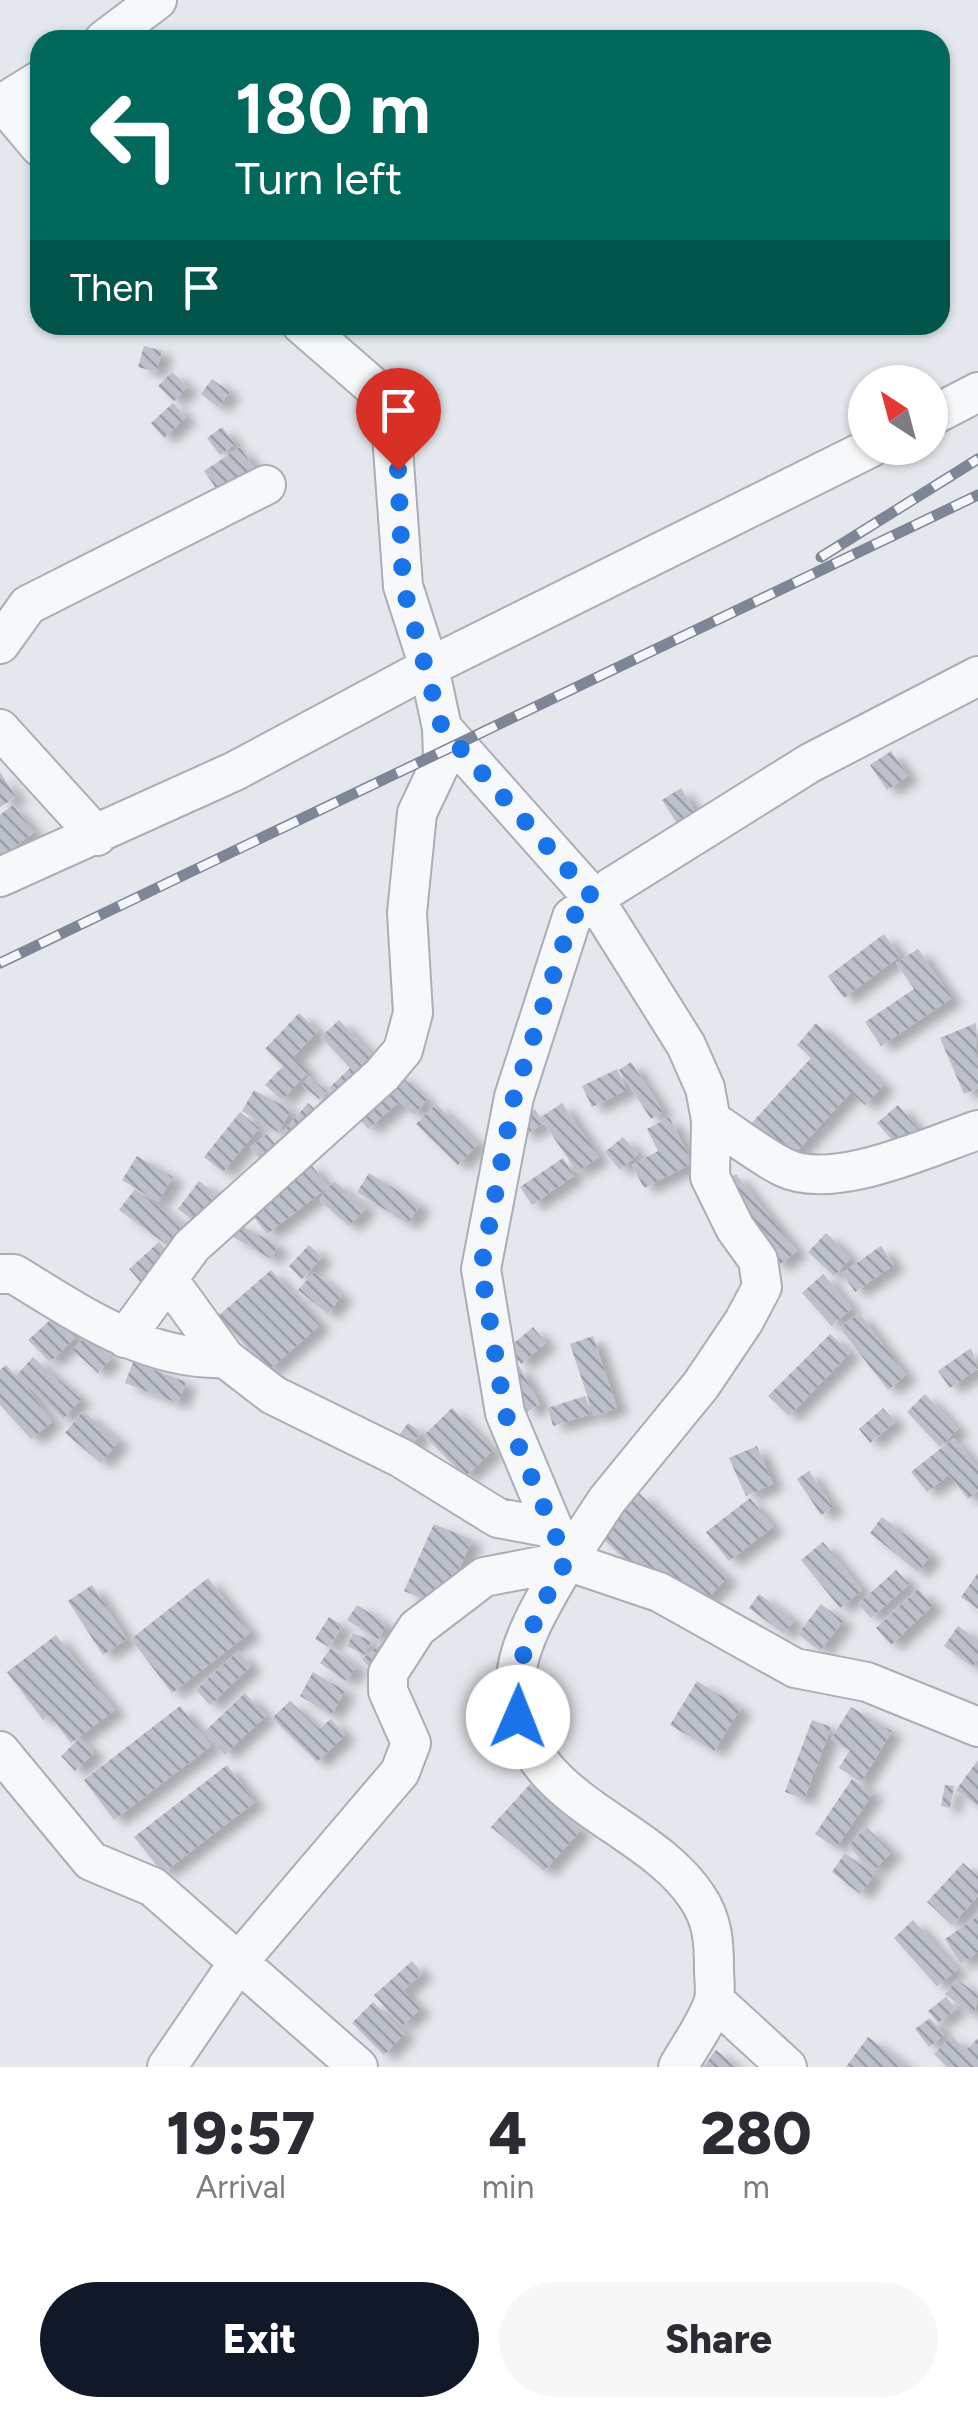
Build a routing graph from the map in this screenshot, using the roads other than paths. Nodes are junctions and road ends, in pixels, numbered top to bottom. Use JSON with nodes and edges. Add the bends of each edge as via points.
{"nodes":[{"id":1,"x":157,"y":0,"type":"edge"},
{"id":2,"x":117,"y":30,"type":"edge"},
{"id":3,"x":30,"y":86,"type":"edge"},
{"id":4,"x":2,"y":104,"type":"edge"},
{"id":5,"x":30,"y":136,"type":"edge"},
{"id":6,"x":314,"y":335,"type":"edge"},
{"id":7,"x":978,"y":392,"type":"edge"},
{"id":8,"x":948,"y":408,"type":"edge"},
{"id":9,"x":848,"y":459,"type":"edge"},
{"id":10,"x":266,"y":485,"type":"dead end"},
{"id":11,"x":0,"y":644,"type":"edge"},
{"id":12,"x":429,"y":667,"type":"junction"},
{"id":13,"x":978,"y":676,"type":"edge"},
{"id":14,"x":442,"y":728,"type":"junction"},
{"id":15,"x":0,"y":729,"type":"edge"},
{"id":16,"x":97,"y":836,"type":"junction"},
{"id":17,"x":0,"y":878,"type":"edge"},
{"id":18,"x":595,"y":900,"type":"junction"},
{"id":19,"x":711,"y":1120,"type":"junction"},
{"id":20,"x":978,"y":1130,"type":"edge"},
{"id":21,"x":0,"y":1274,"type":"edge"},
{"id":22,"x":170,"y":1282,"type":"junction"},
{"id":23,"x":125,"y":1338,"type":"junction"},
{"id":24,"x":225,"y":1358,"type":"junction"},
{"id":25,"x":559,"y":1544,"type":"junction"},
{"id":26,"x":978,"y":1727,"type":"edge"},
{"id":27,"x":0,"y":1750,"type":"edge"},
{"id":28,"x":240,"y":1960,"type":"junction"},
{"id":29,"x":714,"y":2000,"type":"junction"},
{"id":30,"x":167,"y":2067,"type":"edge"},
{"id":31,"x":358,"y":2067,"type":"edge"},
{"id":32,"x":678,"y":2067,"type":"edge"},
{"id":33,"x":787,"y":2067,"type":"edge"}],
"edges":[{"from":1,"to":2,"type":"street"},
{"from":3,"to":4,"type":"street"},
{"from":4,"to":5,"type":"street"},
{"from":6,"to":12,"type":"street","via":[[378,391],[391,421],[403,586]]},
{"from":7,"to":8,"type":"street"},
{"from":9,"to":12,"type":"street"},
{"from":10,"to":11,"type":"street","via":[[28,605]]},
{"from":12,"to":14,"type":"street"},
{"from":12,"to":16,"type":"street"},
{"from":13,"to":18,"type":"street","via":[[810,762]]},
{"from":14,"to":18,"type":"street"},
{"from":14,"to":22,"type":"street","via":[[443,758],[417,813],[408,914],[412,1013],[403,1050],[192,1246]]},
{"from":15,"to":16,"type":"street"},
{"from":16,"to":17,"type":"street"},
{"from":18,"to":19,"type":"street","via":[[686,1045]]},
{"from":18,"to":25,"type":"street","via":[[572,917],[514,1097],[481,1268],[505,1413]]},
{"from":19,"to":20,"type":"street","via":[[786,1169],[821,1176],[877,1165]]},
{"from":19,"to":25,"type":"street","via":[[710,1177],[758,1260],[762,1287],[701,1385],[608,1500]]},
{"from":21,"to":23,"type":"street","via":[[14,1274]]},
{"from":22,"to":23,"type":"street"},
{"from":22,"to":24,"type":"street"},
{"from":23,"to":24,"type":"street"},
{"from":24,"to":25,"type":"street","via":[[273,1396]]},
{"from":25,"to":26,"type":"street","via":[[794,1668],[867,1682]]},
{"from":25,"to":28,"type":"street","via":[[484,1577],[417,1628],[388,1673],[388,1691],[411,1743],[400,1772]]},
{"from":25,"to":29,"type":"street","via":[[516,1675],[518,1717],[536,1756],[570,1794],[697,1896],[714,1934]]},
{"from":27,"to":28,"type":"street","via":[[91,1861],[153,1887]]},
{"from":28,"to":30,"type":"street"},
{"from":28,"to":31,"type":"street"},
{"from":29,"to":32,"type":"street"},
{"from":29,"to":33,"type":"street"}]}
